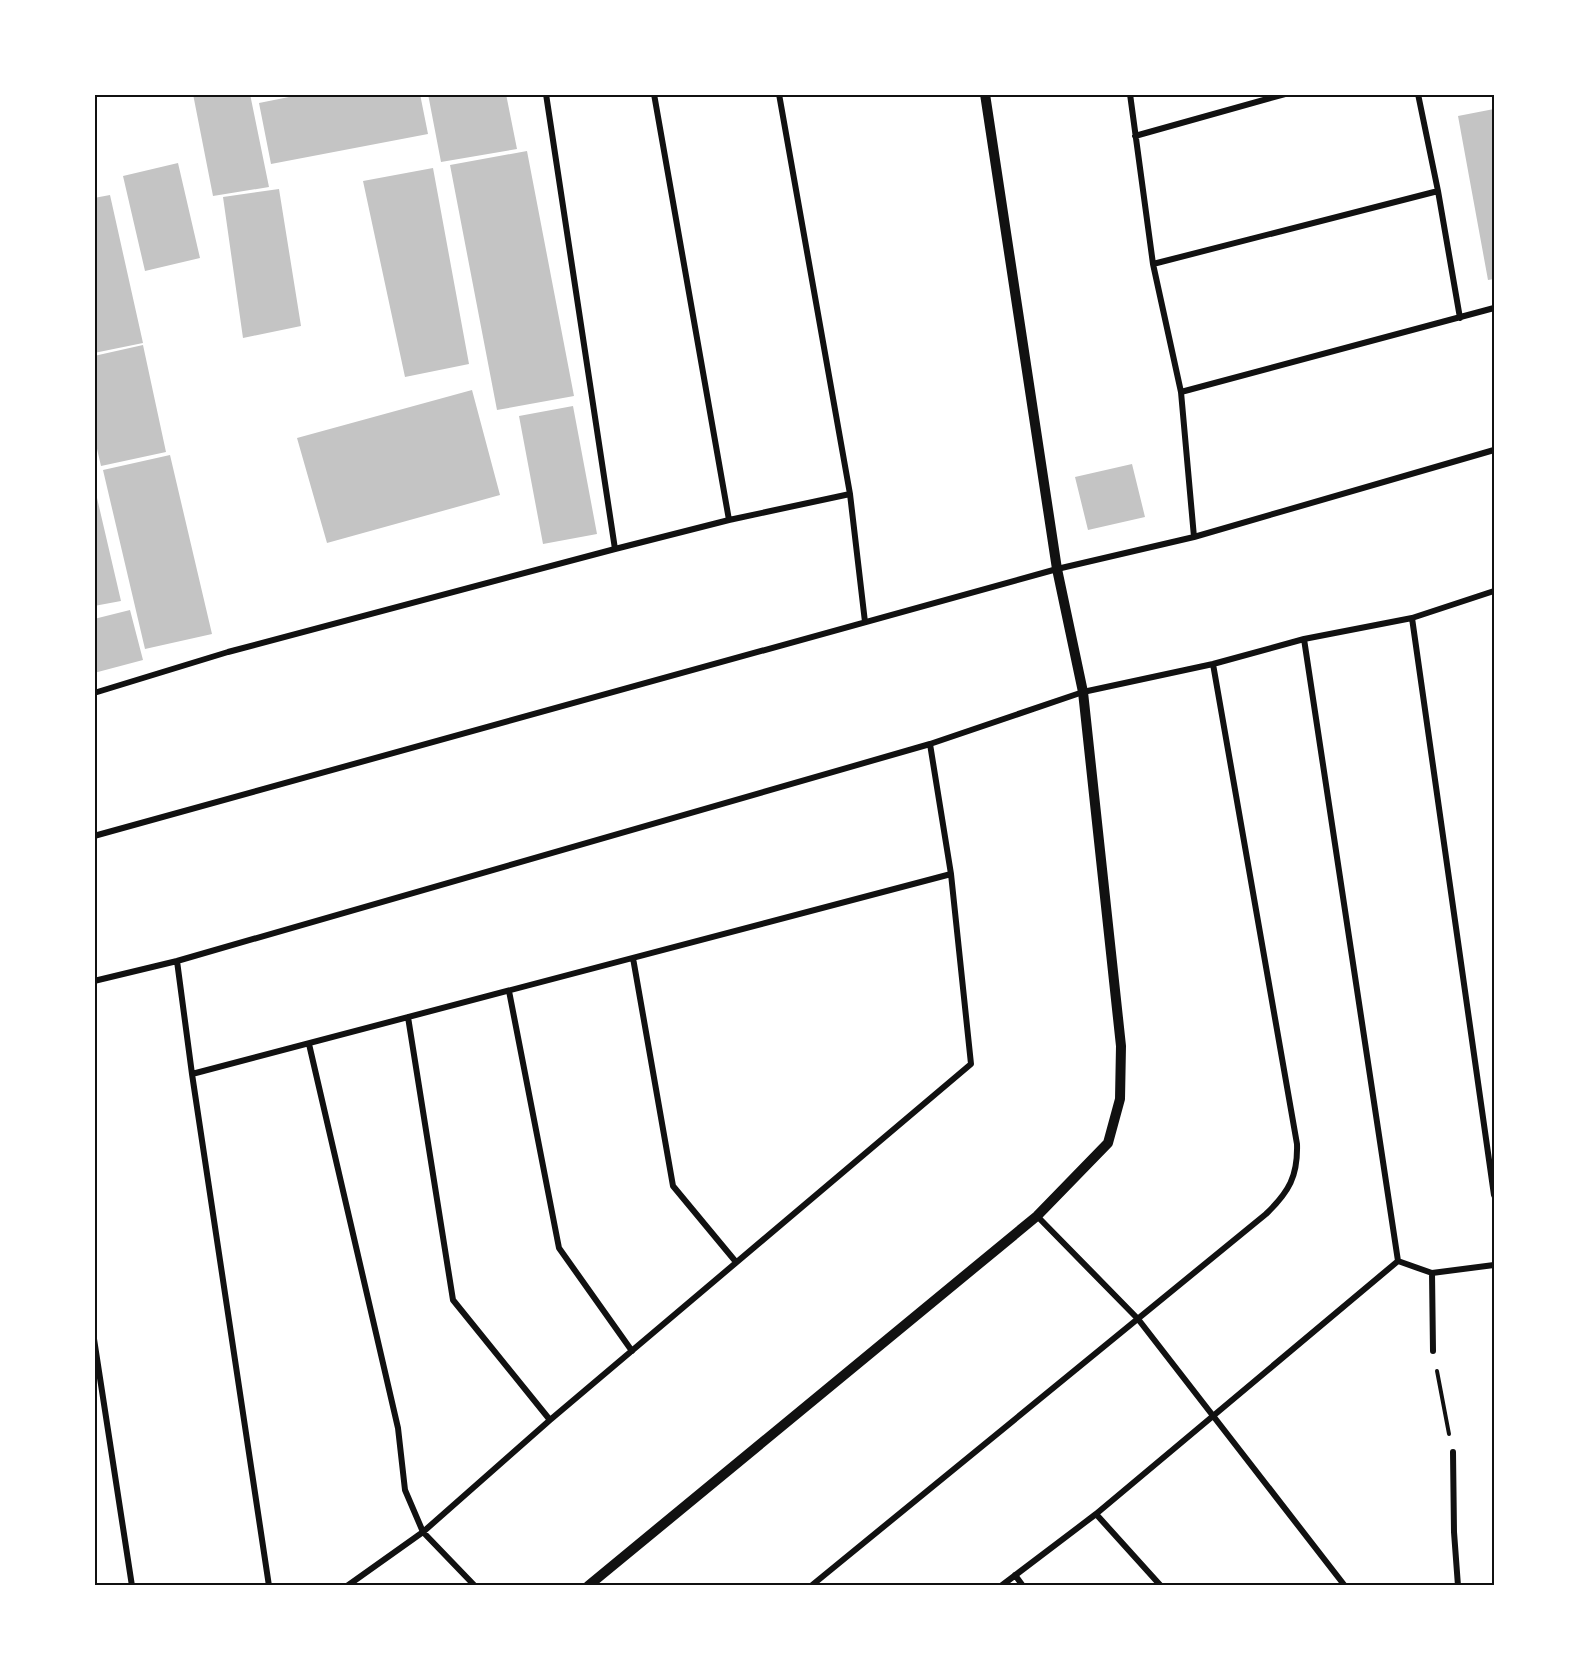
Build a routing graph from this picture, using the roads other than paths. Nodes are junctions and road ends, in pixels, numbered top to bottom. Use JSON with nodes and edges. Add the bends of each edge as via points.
{"nodes":[{"id":1,"x":546,"y":94,"type":"edge"},
{"id":2,"x":654,"y":94,"type":"edge"},
{"id":3,"x":779,"y":94,"type":"edge"},
{"id":4,"x":985,"y":94,"type":"edge"},
{"id":5,"x":1130,"y":94,"type":"edge"},
{"id":6,"x":1285,"y":94,"type":"edge"},
{"id":7,"x":1418,"y":94,"type":"edge"},
{"id":8,"x":1135,"y":136,"type":"junction"},
{"id":9,"x":1438,"y":190,"type":"junction"},
{"id":10,"x":1153,"y":264,"type":"junction"},
{"id":11,"x":1494,"y":308,"type":"edge"},
{"id":12,"x":1461,"y":318,"type":"junction"},
{"id":13,"x":1181,"y":392,"type":"junction"},
{"id":14,"x":1494,"y":450,"type":"edge"},
{"id":15,"x":850,"y":494,"type":"junction"},
{"id":16,"x":729,"y":520,"type":"junction"},
{"id":17,"x":1194,"y":537,"type":"junction"},
{"id":18,"x":615,"y":549,"type":"junction"},
{"id":19,"x":1057,"y":569,"type":"junction"},
{"id":20,"x":1494,"y":591,"type":"edge"},
{"id":21,"x":1412,"y":618,"type":"junction"},
{"id":22,"x":865,"y":622,"type":"junction"},
{"id":23,"x":1304,"y":639,"type":"junction"},
{"id":24,"x":1212,"y":664,"type":"junction"},
{"id":25,"x":1083,"y":692,"type":"junction"},
{"id":26,"x":94,"y":693,"type":"edge"},
{"id":27,"x":930,"y":744,"type":"junction"},
{"id":28,"x":94,"y":836,"type":"edge"},
{"id":29,"x":951,"y":874,"type":"junction"},
{"id":30,"x":633,"y":958,"type":"junction"},
{"id":31,"x":177,"y":961,"type":"junction"},
{"id":32,"x":94,"y":981,"type":"edge"},
{"id":33,"x":509,"y":991,"type":"junction"},
{"id":34,"x":408,"y":1017,"type":"junction"},
{"id":35,"x":309,"y":1044,"type":"junction"},
{"id":36,"x":192,"y":1074,"type":"junction"},
{"id":37,"x":1494,"y":1195,"type":"edge"},
{"id":38,"x":1037,"y":1216,"type":"junction"},
{"id":39,"x":1398,"y":1261,"type":"junction"},
{"id":40,"x":736,"y":1262,"type":"junction"},
{"id":41,"x":1494,"y":1264,"type":"edge"},
{"id":42,"x":1432,"y":1273,"type":"junction"},
{"id":43,"x":1138,"y":1319,"type":"junction"},
{"id":44,"x":94,"y":1339,"type":"edge"},
{"id":45,"x":632,"y":1351,"type":"junction"},
{"id":46,"x":1433,"y":1351,"type":"road end"},
{"id":47,"x":1213,"y":1416,"type":"junction"},
{"id":48,"x":550,"y":1420,"type":"junction"},
{"id":49,"x":1453,"y":1452,"type":"road end"},
{"id":50,"x":1096,"y":1514,"type":"junction"},
{"id":51,"x":423,"y":1532,"type":"junction"},
{"id":52,"x":1015,"y":1575,"type":"junction"},
{"id":53,"x":132,"y":1586,"type":"edge"},
{"id":54,"x":269,"y":1586,"type":"edge"},
{"id":55,"x":347,"y":1586,"type":"edge"},
{"id":56,"x":475,"y":1586,"type":"edge"},
{"id":57,"x":588,"y":1586,"type":"edge"},
{"id":58,"x":811,"y":1586,"type":"edge"},
{"id":59,"x":1001,"y":1586,"type":"edge"},
{"id":60,"x":1023,"y":1586,"type":"edge"},
{"id":61,"x":1161,"y":1586,"type":"edge"},
{"id":62,"x":1345,"y":1586,"type":"edge"},
{"id":63,"x":1458,"y":1586,"type":"edge"}],
"edges":[{"from":1,"to":18,"type":"street"},
{"from":2,"to":16,"type":"street"},
{"from":3,"to":15,"type":"street"},
{"from":4,"to":19,"type":"street"},
{"from":5,"to":8,"type":"street"},
{"from":6,"to":8,"type":"street"},
{"from":7,"to":9,"type":"street"},
{"from":8,"to":10,"type":"street"},
{"from":9,"to":10,"type":"street"},
{"from":9,"to":12,"type":"street"},
{"from":10,"to":13,"type":"street"},
{"from":11,"to":12,"type":"street"},
{"from":12,"to":13,"type":"street"},
{"from":13,"to":17,"type":"street"},
{"from":14,"to":17,"type":"street"},
{"from":15,"to":16,"type":"street"},
{"from":15,"to":22,"type":"street"},
{"from":16,"to":18,"type":"street"},
{"from":17,"to":19,"type":"street"},
{"from":18,"to":26,"type":"street","via":[[239,649]]},
{"from":19,"to":22,"type":"street"},
{"from":19,"to":25,"type":"street"},
{"from":20,"to":21,"type":"street"},
{"from":21,"to":23,"type":"street"},
{"from":21,"to":37,"type":"street"},
{"from":22,"to":28,"type":"street"},
{"from":23,"to":24,"type":"street"},
{"from":23,"to":39,"type":"street"},
{"from":24,"to":25,"type":"street"},
{"from":24,"to":43,"type":"street","via":[[1297,1159],[1292,1182],[1281,1199]]},
{"from":25,"to":27,"type":"street"},
{"from":25,"to":38,"type":"street","via":[[1121,1046],[1120,1099],[1108,1143]]},
{"from":27,"to":29,"type":"street"},
{"from":27,"to":31,"type":"street"},
{"from":29,"to":30,"type":"street"},
{"from":29,"to":40,"type":"street","via":[[971,1064]]},
{"from":30,"to":33,"type":"street"},
{"from":30,"to":40,"type":"street","via":[[673,1186]]},
{"from":31,"to":32,"type":"street"},
{"from":31,"to":36,"type":"street"},
{"from":33,"to":34,"type":"street"},
{"from":33,"to":45,"type":"street","via":[[559,1248]]},
{"from":34,"to":35,"type":"street"},
{"from":34,"to":48,"type":"street","via":[[453,1300]]},
{"from":35,"to":36,"type":"street"},
{"from":35,"to":51,"type":"street","via":[[398,1428],[405,1490]]},
{"from":36,"to":54,"type":"street"},
{"from":38,"to":43,"type":"street"},
{"from":38,"to":57,"type":"street"},
{"from":39,"to":42,"type":"street"},
{"from":39,"to":47,"type":"street"},
{"from":40,"to":45,"type":"street"},
{"from":41,"to":42,"type":"street"},
{"from":42,"to":46,"type":"street"},
{"from":43,"to":47,"type":"street"},
{"from":43,"to":58,"type":"street"},
{"from":44,"to":53,"type":"street"},
{"from":45,"to":48,"type":"street"},
{"from":47,"to":50,"type":"street"},
{"from":47,"to":62,"type":"street"},
{"from":48,"to":51,"type":"street"},
{"from":49,"to":63,"type":"street"},
{"from":50,"to":52,"type":"street"},
{"from":50,"to":61,"type":"street"},
{"from":51,"to":55,"type":"street"},
{"from":51,"to":56,"type":"street"},
{"from":52,"to":59,"type":"street"},
{"from":52,"to":60,"type":"street"}]}
